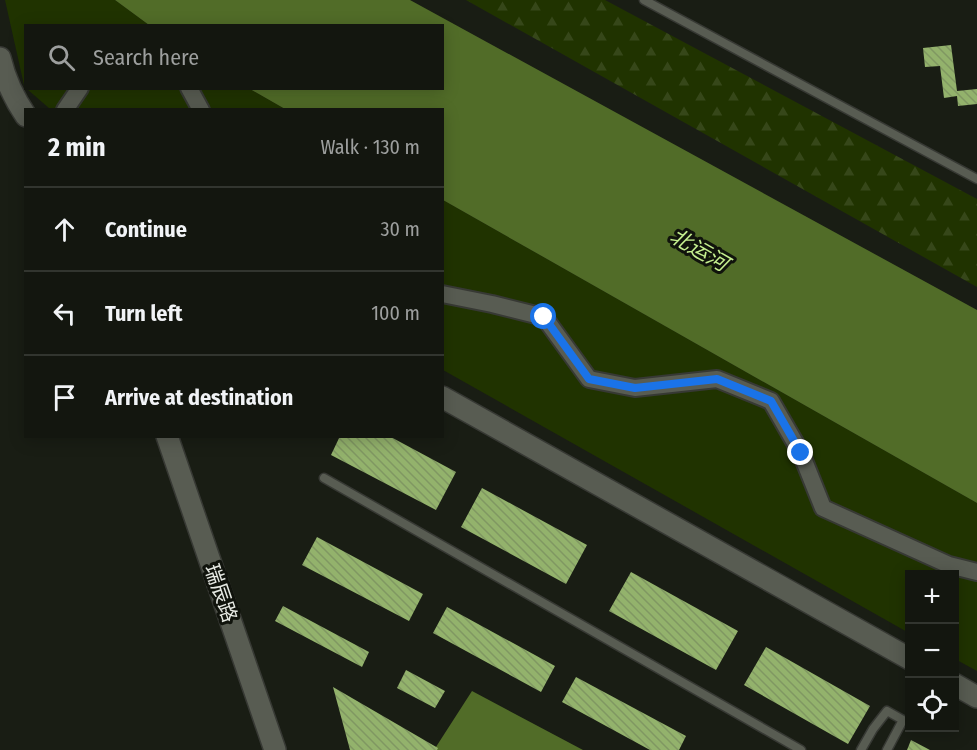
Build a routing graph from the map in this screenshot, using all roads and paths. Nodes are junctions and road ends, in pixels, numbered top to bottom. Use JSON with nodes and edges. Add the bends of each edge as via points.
{"nodes":[{"id":1,"x":644,"y":0,"type":"edge"},
{"id":2,"x":0,"y":58,"type":"edge"},
{"id":3,"x":0,"y":88,"type":"edge"},
{"id":4,"x":79,"y":90,"type":"edge"},
{"id":5,"x":190,"y":90,"type":"edge"},
{"id":6,"x":67,"y":108,"type":"edge"},
{"id":7,"x":200,"y":108,"type":"edge"},
{"id":8,"x":24,"y":112,"type":"edge"},
{"id":9,"x":24,"y":128,"type":"edge"},
{"id":10,"x":977,"y":179,"type":"edge"},
{"id":11,"x":444,"y":294,"type":"edge"},
{"id":12,"x":444,"y":398,"type":"edge"},
{"id":13,"x":168,"y":438,"type":"edge"},
{"id":14,"x":181,"y":438,"type":"edge"},
{"id":15,"x":324,"y":478,"type":"dead end"},
{"id":16,"x":977,"y":572,"type":"edge"},
{"id":17,"x":905,"y":657,"type":"edge"},
{"id":18,"x":959,"y":687,"type":"edge"},
{"id":19,"x":977,"y":697,"type":"edge"},
{"id":20,"x":275,"y":750,"type":"edge"},
{"id":21,"x":288,"y":750,"type":"edge"},
{"id":22,"x":801,"y":750,"type":"edge"},
{"id":23,"x":861,"y":750,"type":"edge"},
{"id":24,"x":887,"y":750,"type":"edge"}],
"edges":[{"from":1,"to":10,"type":"lane"},
{"from":2,"to":8,"type":"street"},
{"from":3,"to":9,"type":"street"},
{"from":4,"to":6,"type":"street"},
{"from":5,"to":7,"type":"street"},
{"from":11,"to":16,"type":"street","via":[[544,317],[589,379],[635,388],[717,379],[771,401],[801,453],[823,508],[949,565]]},
{"from":12,"to":17,"type":"street"},
{"from":13,"to":20,"type":"street","name":"瑞辰路"},
{"from":14,"to":21,"type":"street","name":"瑞辰路"},
{"from":15,"to":22,"type":"lane"},
{"from":18,"to":19,"type":"street"},
{"from":23,"to":24,"type":"lane","via":[[887,711],[903,720]]}]}
